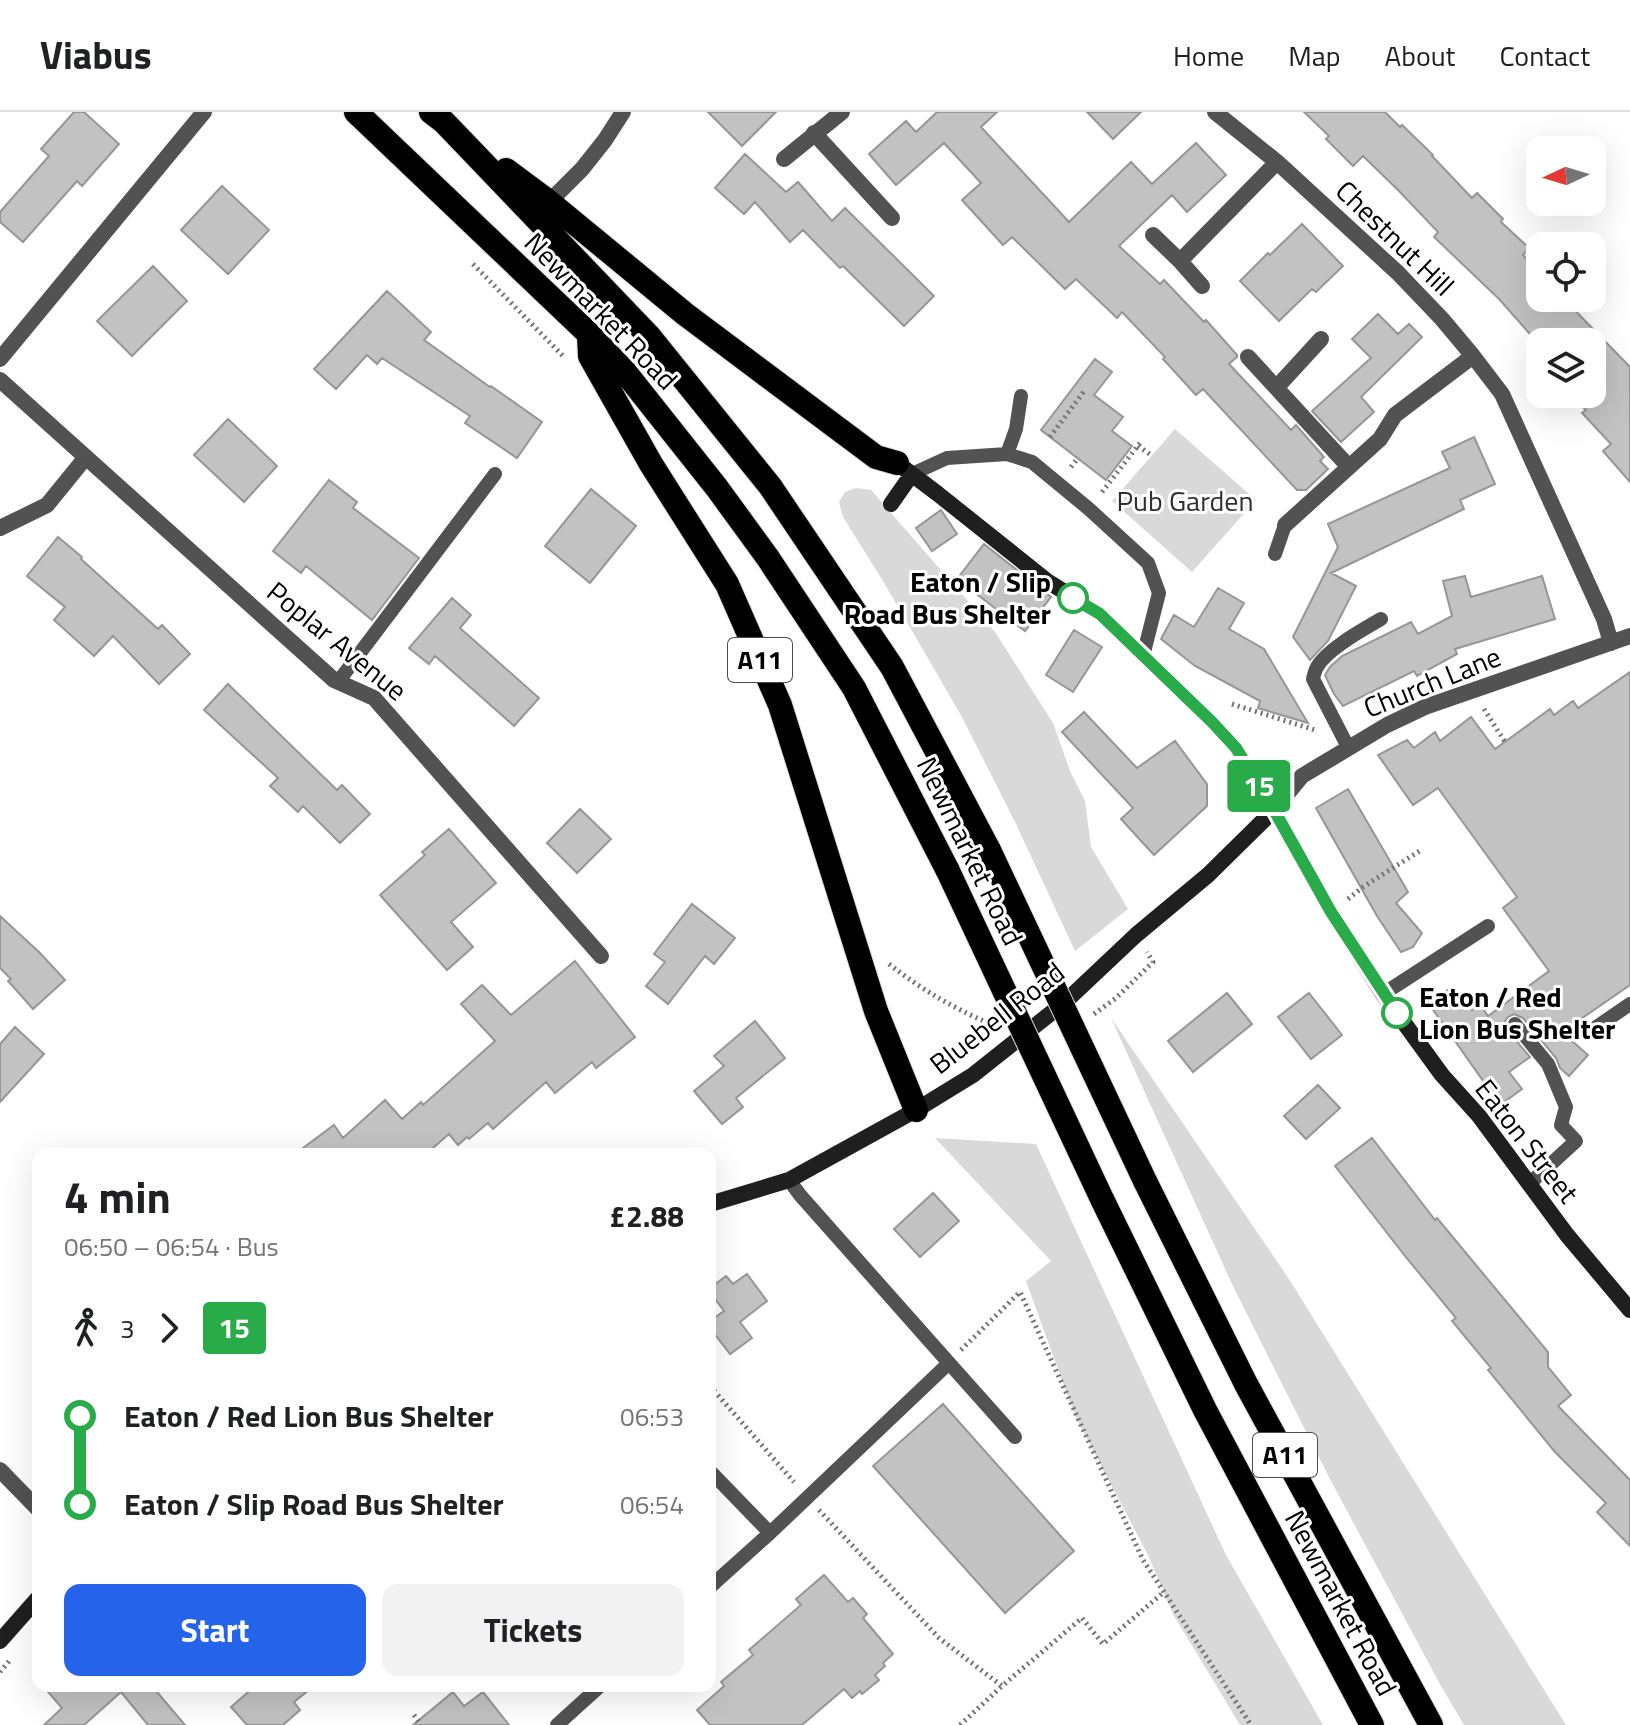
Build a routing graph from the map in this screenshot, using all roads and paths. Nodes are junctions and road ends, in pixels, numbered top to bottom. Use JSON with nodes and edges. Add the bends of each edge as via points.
{"nodes":[{"id":1,"x":204,"y":112,"type":"edge"},
{"id":2,"x":356,"y":112,"type":"edge"},
{"id":3,"x":623,"y":112,"type":"edge"},
{"id":4,"x":842,"y":112,"type":"edge"},
{"id":5,"x":1215,"y":112,"type":"edge"},
{"id":6,"x":438,"y":117,"type":"edge"},
{"id":7,"x":814,"y":133,"type":"junction"},
{"id":8,"x":784,"y":159,"type":"dead end"},
{"id":9,"x":1277,"y":162,"type":"junction"},
{"id":10,"x":549,"y":202,"type":"junction"},
{"id":11,"x":892,"y":218,"type":"dead end"},
{"id":12,"x":1153,"y":235,"type":"dead end"},
{"id":13,"x":1180,"y":261,"type":"junction"},
{"id":14,"x":1202,"y":286,"type":"dead end"},
{"id":15,"x":589,"y":334,"type":"junction"},
{"id":16,"x":1321,"y":339,"type":"dead end"},
{"id":17,"x":1473,"y":356,"type":"junction"},
{"id":18,"x":1248,"y":357,"type":"dead end"},
{"id":19,"x":0,"y":359,"type":"edge"},
{"id":20,"x":0,"y":380,"type":"edge"},
{"id":21,"x":1277,"y":387,"type":"junction"},
{"id":22,"x":1085,"y":390,"type":"dead end"},
{"id":23,"x":1021,"y":396,"type":"dead end"},
{"id":24,"x":1050,"y":437,"type":"dead end"},
{"id":25,"x":1007,"y":454,"type":"junction"},
{"id":26,"x":1151,"y":455,"type":"dead end"},
{"id":27,"x":86,"y":457,"type":"junction"},
{"id":28,"x":1349,"y":467,"type":"junction"},
{"id":29,"x":904,"y":469,"type":"junction"},
{"id":30,"x":495,"y":474,"type":"dead end"},
{"id":31,"x":891,"y":504,"type":"dead end"},
{"id":32,"x":1089,"y":509,"type":"junction"},
{"id":33,"x":1285,"y":525,"type":"joint"},
{"id":34,"x":0,"y":528,"type":"edge"},
{"id":35,"x":1275,"y":554,"type":"dead end"},
{"id":36,"x":1381,"y":619,"type":"dead end"},
{"id":37,"x":1630,"y":636,"type":"edge"},
{"id":38,"x":1611,"y":643,"type":"junction"},
{"id":39,"x":1143,"y":656,"type":"junction"},
{"id":40,"x":338,"y":682,"type":"junction"},
{"id":41,"x":1232,"y":704,"type":"dead end"},
{"id":42,"x":1319,"y":731,"type":"dead end"},
{"id":43,"x":1348,"y":747,"type":"junction"},
{"id":44,"x":1274,"y":810,"type":"junction"},
{"id":45,"x":1421,"y":850,"type":"dead end"},
{"id":46,"x":1331,"y":912,"type":"junction"},
{"id":47,"x":1488,"y":926,"type":"dead end"},
{"id":48,"x":853,"y":938,"type":"junction"},
{"id":49,"x":601,"y":956,"type":"dead end"},
{"id":50,"x":1383,"y":994,"type":"junction"},
{"id":51,"x":1630,"y":1004,"type":"edge"},
{"id":52,"x":991,"y":1024,"type":"dead end"},
{"id":53,"x":1515,"y":1024,"type":"dead end"},
{"id":54,"x":1595,"y":1028,"type":"dead end"},
{"id":55,"x":916,"y":1110,"type":"junction"},
{"id":56,"x":789,"y":1180,"type":"junction"},
{"id":57,"x":1529,"y":1184,"type":"junction"},
{"id":58,"x":716,"y":1202,"type":"edge"},
{"id":59,"x":1630,"y":1310,"type":"edge"},
{"id":60,"x":949,"y":1363,"type":"junction"},
{"id":61,"x":716,"y":1393,"type":"edge"},
{"id":62,"x":1015,"y":1437,"type":"dead end"},
{"id":63,"x":0,"y":1470,"type":"edge"},
{"id":64,"x":716,"y":1477,"type":"edge"},
{"id":65,"x":807,"y":1497,"type":"junction"},
{"id":66,"x":32,"y":1503,"type":"edge"},
{"id":67,"x":770,"y":1533,"type":"junction"},
{"id":68,"x":716,"y":1582,"type":"edge"},
{"id":69,"x":1164,"y":1592,"type":"junction"},
{"id":70,"x":32,"y":1605,"type":"edge"},
{"id":71,"x":0,"y":1641,"type":"edge"},
{"id":72,"x":1002,"y":1686,"type":"junction"},
{"id":73,"x":593,"y":1692,"type":"edge"},
{"id":74,"x":414,"y":1715,"type":"dead end"},
{"id":75,"x":421,"y":1725,"type":"edge"},
{"id":76,"x":557,"y":1725,"type":"edge"},
{"id":77,"x":960,"y":1725,"type":"edge"},
{"id":78,"x":1251,"y":1725,"type":"edge"},
{"id":79,"x":1372,"y":1725,"type":"edge"},
{"id":80,"x":1431,"y":1725,"type":"edge"}],
"edges":[{"from":1,"to":19,"type":"street"},
{"from":2,"to":15,"type":"highway","name":"Newmarket Road","number":"A11"},
{"from":3,"to":10,"type":"street","via":[[597,150]]},
{"from":4,"to":7,"type":"street"},
{"from":5,"to":9,"type":"street","name":"Chestnut Hill"},
{"from":6,"to":10,"type":"highway"},
{"from":6,"to":80,"type":"highway","name":"Newmarket Road","number":"A11","bridge":true,"via":[[649,336],[770,486],[892,667],[989,850],[1246,1384]]},
{"from":7,"to":8,"type":"street"},
{"from":7,"to":11,"type":"street"},
{"from":9,"to":13,"type":"street"},
{"from":9,"to":17,"type":"street","name":"Chestnut Hill","via":[[1398,273]]},
{"from":10,"to":29,"type":"highway","via":[[685,314],[876,457]]},
{"from":12,"to":13,"type":"street"},
{"from":13,"to":14,"type":"street"},
{"from":15,"to":48,"type":"highway","number":"A11","via":[[590,356],[727,584],[780,705]]},
{"from":15,"to":79,"type":"highway","name":"Newmarket Road","number":"A11","bridge":true,"via":[[717,488],[854,688],[948,871],[1205,1410]]},
{"from":16,"to":21,"type":"street"},
{"from":17,"to":28,"type":"street","via":[[1395,415],[1380,439]]},
{"from":17,"to":38,"type":"street","name":"Chestnut Hill","via":[[1502,394]]},
{"from":18,"to":21,"type":"street"},
{"from":20,"to":27,"type":"street","name":"Poplar Avenue"},
{"from":21,"to":28,"type":"street"},
{"from":22,"to":24,"type":"path"},
{"from":23,"to":25,"type":"lane"},
{"from":25,"to":29,"type":"lane","via":[[947,458]]},
{"from":25,"to":32,"type":"lane","via":[[1032,462]]},
{"from":26,"to":32,"type":"path","via":[[1139,444]]},
{"from":27,"to":34,"type":"street","via":[[47,505]]},
{"from":27,"to":40,"type":"street","name":"Poplar Avenue"},
{"from":28,"to":33,"type":"street"},
{"from":29,"to":31,"type":"street"},
{"from":29,"to":39,"type":"street","name":"Eaton Street","via":[[1047,581],[1100,614]]},
{"from":30,"to":40,"type":"lane"},
{"from":32,"to":39,"type":"lane","via":[[1148,563],[1159,593]]},
{"from":33,"to":35,"type":"lane"},
{"from":36,"to":43,"type":"lane","via":[[1316,667],[1313,679]]},
{"from":37,"to":38,"type":"street","name":"Church Lane"},
{"from":38,"to":43,"type":"street","name":"Church Lane","via":[[1425,707]]},
{"from":39,"to":44,"type":"street","name":"Eaton Street","via":[[1236,748]]},
{"from":40,"to":49,"type":"street","name":"Poplar Avenue","via":[[374,698]]},
{"from":41,"to":42,"type":"path"},
{"from":43,"to":44,"type":"street","name":"Church Lane","via":[[1302,776]]},
{"from":44,"to":46,"type":"street","name":"Eaton Street"},
{"from":44,"to":55,"type":"street","name":"Bluebell Road","via":[[1065,1002],[973,1075]]},
{"from":45,"to":46,"type":"path"},
{"from":46,"to":50,"type":"street","name":"Eaton Street"},
{"from":47,"to":50,"type":"lane"},
{"from":48,"to":52,"type":"path","via":[[860,936],[921,988]]},
{"from":48,"to":55,"type":"highway","number":"A11"},
{"from":50,"to":57,"type":"street","name":"Eaton Street"},
{"from":51,"to":54,"type":"lane"},
{"from":53,"to":57,"type":"lane","via":[[1548,1064],[1566,1107],[1561,1125],[1576,1141]]},
{"from":55,"to":56,"type":"street","name":"Bluebell Road"},
{"from":56,"to":58,"type":"street","name":"Bluebell Road"},
{"from":56,"to":60,"type":"lane"},
{"from":57,"to":59,"type":"street","name":"Eaton Street"},
{"from":60,"to":62,"type":"lane"},
{"from":60,"to":65,"type":"lane"},
{"from":60,"to":69,"type":"path","via":[[1020,1292],[1143,1560]]},
{"from":61,"to":65,"type":"path"},
{"from":63,"to":66,"type":"street"},
{"from":64,"to":67,"type":"lane"},
{"from":65,"to":67,"type":"lane"},
{"from":65,"to":72,"type":"path","via":[[939,1638]]},
{"from":67,"to":68,"type":"lane"},
{"from":69,"to":72,"type":"path","via":[[1103,1644],[1080,1617]]},
{"from":69,"to":78,"type":"path"},
{"from":70,"to":71,"type":"street"},
{"from":72,"to":77,"type":"path"},
{"from":73,"to":76,"type":"lane"},
{"from":74,"to":75,"type":"path"}]}
